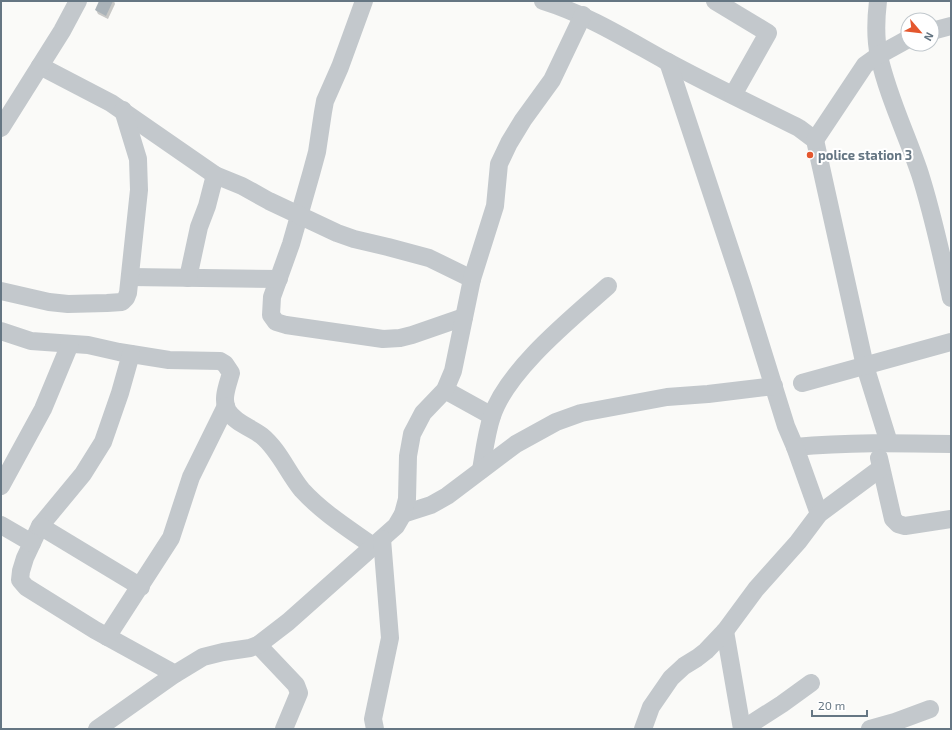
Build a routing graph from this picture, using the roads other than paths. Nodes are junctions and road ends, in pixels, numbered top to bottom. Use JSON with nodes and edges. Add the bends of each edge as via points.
{"nodes":[{"id":1,"x":78,"y":1,"type":"edge"},
{"id":2,"x":364,"y":1,"type":"edge"},
{"id":3,"x":544,"y":1,"type":"edge"},
{"id":4,"x":715,"y":1,"type":"edge"},
{"id":5,"x":878,"y":1,"type":"edge"},
{"id":6,"x":574,"y":8,"type":"edge"},
{"id":7,"x":951,"y":26,"type":"edge"},
{"id":8,"x":940,"y":29,"type":"edge"},
{"id":9,"x":900,"y":43,"type":"edge"},
{"id":10,"x":879,"y":55,"type":"junction"},
{"id":11,"x":668,"y":62,"type":"junction"},
{"id":12,"x":40,"y":66,"type":"junction"},
{"id":13,"x":733,"y":95,"type":"junction"},
{"id":14,"x":123,"y":110,"type":"junction"},
{"id":15,"x":1,"y":128,"type":"edge"},
{"id":16,"x":815,"y":140,"type":"junction"},
{"id":17,"x":215,"y":176,"type":"junction"},
{"id":18,"x":300,"y":215,"type":"junction"},
{"id":19,"x":130,"y":277,"type":"junction"},
{"id":20,"x":188,"y":278,"type":"junction"},
{"id":21,"x":279,"y":279,"type":"junction"},
{"id":22,"x":472,"y":279,"type":"junction"},
{"id":23,"x":608,"y":286,"type":"dead end"},
{"id":24,"x":2,"y":294,"type":"edge"},
{"id":25,"x":951,"y":298,"type":"edge"},
{"id":26,"x":464,"y":317,"type":"junction"},
{"id":27,"x":1,"y":331,"type":"edge"},
{"id":28,"x":951,"y":342,"type":"edge"},
{"id":29,"x":70,"y":344,"type":"junction"},
{"id":30,"x":131,"y":354,"type":"junction"},
{"id":31,"x":865,"y":366,"type":"junction"},
{"id":32,"x":802,"y":383,"type":"dead end"},
{"id":33,"x":774,"y":386,"type":"junction"},
{"id":34,"x":445,"y":390,"type":"junction"},
{"id":35,"x":226,"y":406,"type":"junction"},
{"id":36,"x":492,"y":416,"type":"junction"},
{"id":37,"x":882,"y":444,"type":"junction"},
{"id":38,"x":951,"y":444,"type":"edge"},
{"id":39,"x":795,"y":447,"type":"junction"},
{"id":40,"x":881,"y":468,"type":"junction"},
{"id":41,"x":481,"y":470,"type":"junction"},
{"id":42,"x":1,"y":486,"type":"edge"},
{"id":43,"x":403,"y":514,"type":"junction"},
{"id":44,"x":819,"y":514,"type":"junction"},
{"id":45,"x":951,"y":519,"type":"edge"},
{"id":46,"x":1,"y":525,"type":"edge"},
{"id":47,"x":40,"y":526,"type":"junction"},
{"id":48,"x":32,"y":543,"type":"junction"},
{"id":49,"x":378,"y":543,"type":"junction"},
{"id":50,"x":141,"y":587,"type":"junction"},
{"id":51,"x":725,"y":630,"type":"junction"},
{"id":52,"x":108,"y":637,"type":"junction"},
{"id":53,"x":258,"y":646,"type":"junction"},
{"id":54,"x":175,"y":674,"type":"junction"},
{"id":55,"x":811,"y":684,"type":"dead end"},
{"id":56,"x":930,"y":709,"type":"dead end"},
{"id":57,"x":751,"y":727,"type":"edge"},
{"id":58,"x":97,"y":729,"type":"edge"},
{"id":59,"x":284,"y":729,"type":"edge"},
{"id":60,"x":375,"y":729,"type":"edge"},
{"id":61,"x":643,"y":729,"type":"edge"},
{"id":62,"x":870,"y":729,"type":"edge"}],
"edges":[{"from":1,"to":12,"type":"street"},
{"from":2,"to":18,"type":"street","via":[[325,101],[317,152]]},
{"from":3,"to":6,"type":"street"},
{"from":4,"to":13,"type":"street","via":[[768,33]]},
{"from":5,"to":10,"type":"street","via":[[876,28]]},
{"from":6,"to":11,"type":"street"},
{"from":6,"to":22,"type":"street","via":[[552,80],[523,120],[499,164],[495,206]]},
{"from":7,"to":8,"type":"street"},
{"from":9,"to":10,"type":"street"},
{"from":10,"to":16,"type":"street","via":[[865,64]]},
{"from":10,"to":25,"type":"street","via":[[890,94],[920,174]]},
{"from":11,"to":13,"type":"street"},
{"from":11,"to":33,"type":"street"},
{"from":12,"to":14,"type":"street"},
{"from":12,"to":15,"type":"street"},
{"from":13,"to":16,"type":"street","via":[[799,128]]},
{"from":14,"to":17,"type":"street"},
{"from":14,"to":19,"type":"street","via":[[138,159],[139,190]]},
{"from":16,"to":31,"type":"street"},
{"from":17,"to":18,"type":"street","via":[[242,186]]},
{"from":17,"to":20,"type":"street","via":[[199,227]]},
{"from":18,"to":21,"type":"street"},
{"from":18,"to":22,"type":"street","via":[[354,239],[429,258]]},
{"from":19,"to":20,"type":"street"},
{"from":19,"to":24,"type":"street","via":[[128,293],[122,302],[68,304]]},
{"from":20,"to":21,"type":"street"},
{"from":21,"to":26,"type":"street","via":[[272,297],[271,315],[276,322],[286,325],[383,339],[412,335]]},
{"from":22,"to":26,"type":"street"},
{"from":23,"to":36,"type":"street","via":[[532,356],[510,382]]},
{"from":26,"to":34,"type":"street","via":[[453,371]]},
{"from":27,"to":29,"type":"street","via":[[31,341]]},
{"from":28,"to":31,"type":"street"},
{"from":29,"to":30,"type":"street"},
{"from":29,"to":42,"type":"street","via":[[44,409]]},
{"from":30,"to":35,"type":"street","via":[[169,360],[220,361],[231,373]]},
{"from":30,"to":47,"type":"street","via":[[103,442],[83,474]]},
{"from":31,"to":32,"type":"street"},
{"from":31,"to":37,"type":"street"},
{"from":33,"to":39,"type":"street"},
{"from":33,"to":41,"type":"street","via":[[667,397],[581,413],[556,422],[516,444]]},
{"from":34,"to":36,"type":"street"},
{"from":34,"to":43,"type":"street","via":[[423,413],[412,434],[408,456],[407,499]]},
{"from":35,"to":49,"type":"street","via":[[233,417],[263,436],[302,490],[321,508]]},
{"from":35,"to":50,"type":"street","via":[[191,477],[171,538]]},
{"from":36,"to":41,"type":"street"},
{"from":37,"to":38,"type":"street"},
{"from":37,"to":39,"type":"street"},
{"from":37,"to":40,"type":"street"},
{"from":39,"to":44,"type":"street"},
{"from":40,"to":44,"type":"street"},
{"from":40,"to":45,"type":"street","via":[[893,519],[898,524],[906,526]]},
{"from":41,"to":43,"type":"street","via":[[447,496],[431,505]]},
{"from":43,"to":49,"type":"street","via":[[396,526]]},
{"from":44,"to":51,"type":"street"},
{"from":46,"to":48,"type":"street"},
{"from":47,"to":48,"type":"street"},
{"from":47,"to":50,"type":"street"},
{"from":48,"to":52,"type":"street","via":[[20,580],[26,587]]},
{"from":49,"to":53,"type":"street"},
{"from":49,"to":60,"type":"street","via":[[390,638],[372,719]]},
{"from":50,"to":52,"type":"street"},
{"from":51,"to":57,"type":"street"},
{"from":51,"to":61,"type":"street","via":[[706,651],[671,678],[651,707]]},
{"from":52,"to":54,"type":"street"},
{"from":53,"to":54,"type":"street","via":[[204,657]]},
{"from":53,"to":59,"type":"street","via":[[296,685],[299,693]]},
{"from":54,"to":58,"type":"street"},
{"from":55,"to":57,"type":"street"},
{"from":56,"to":62,"type":"street"}]}
